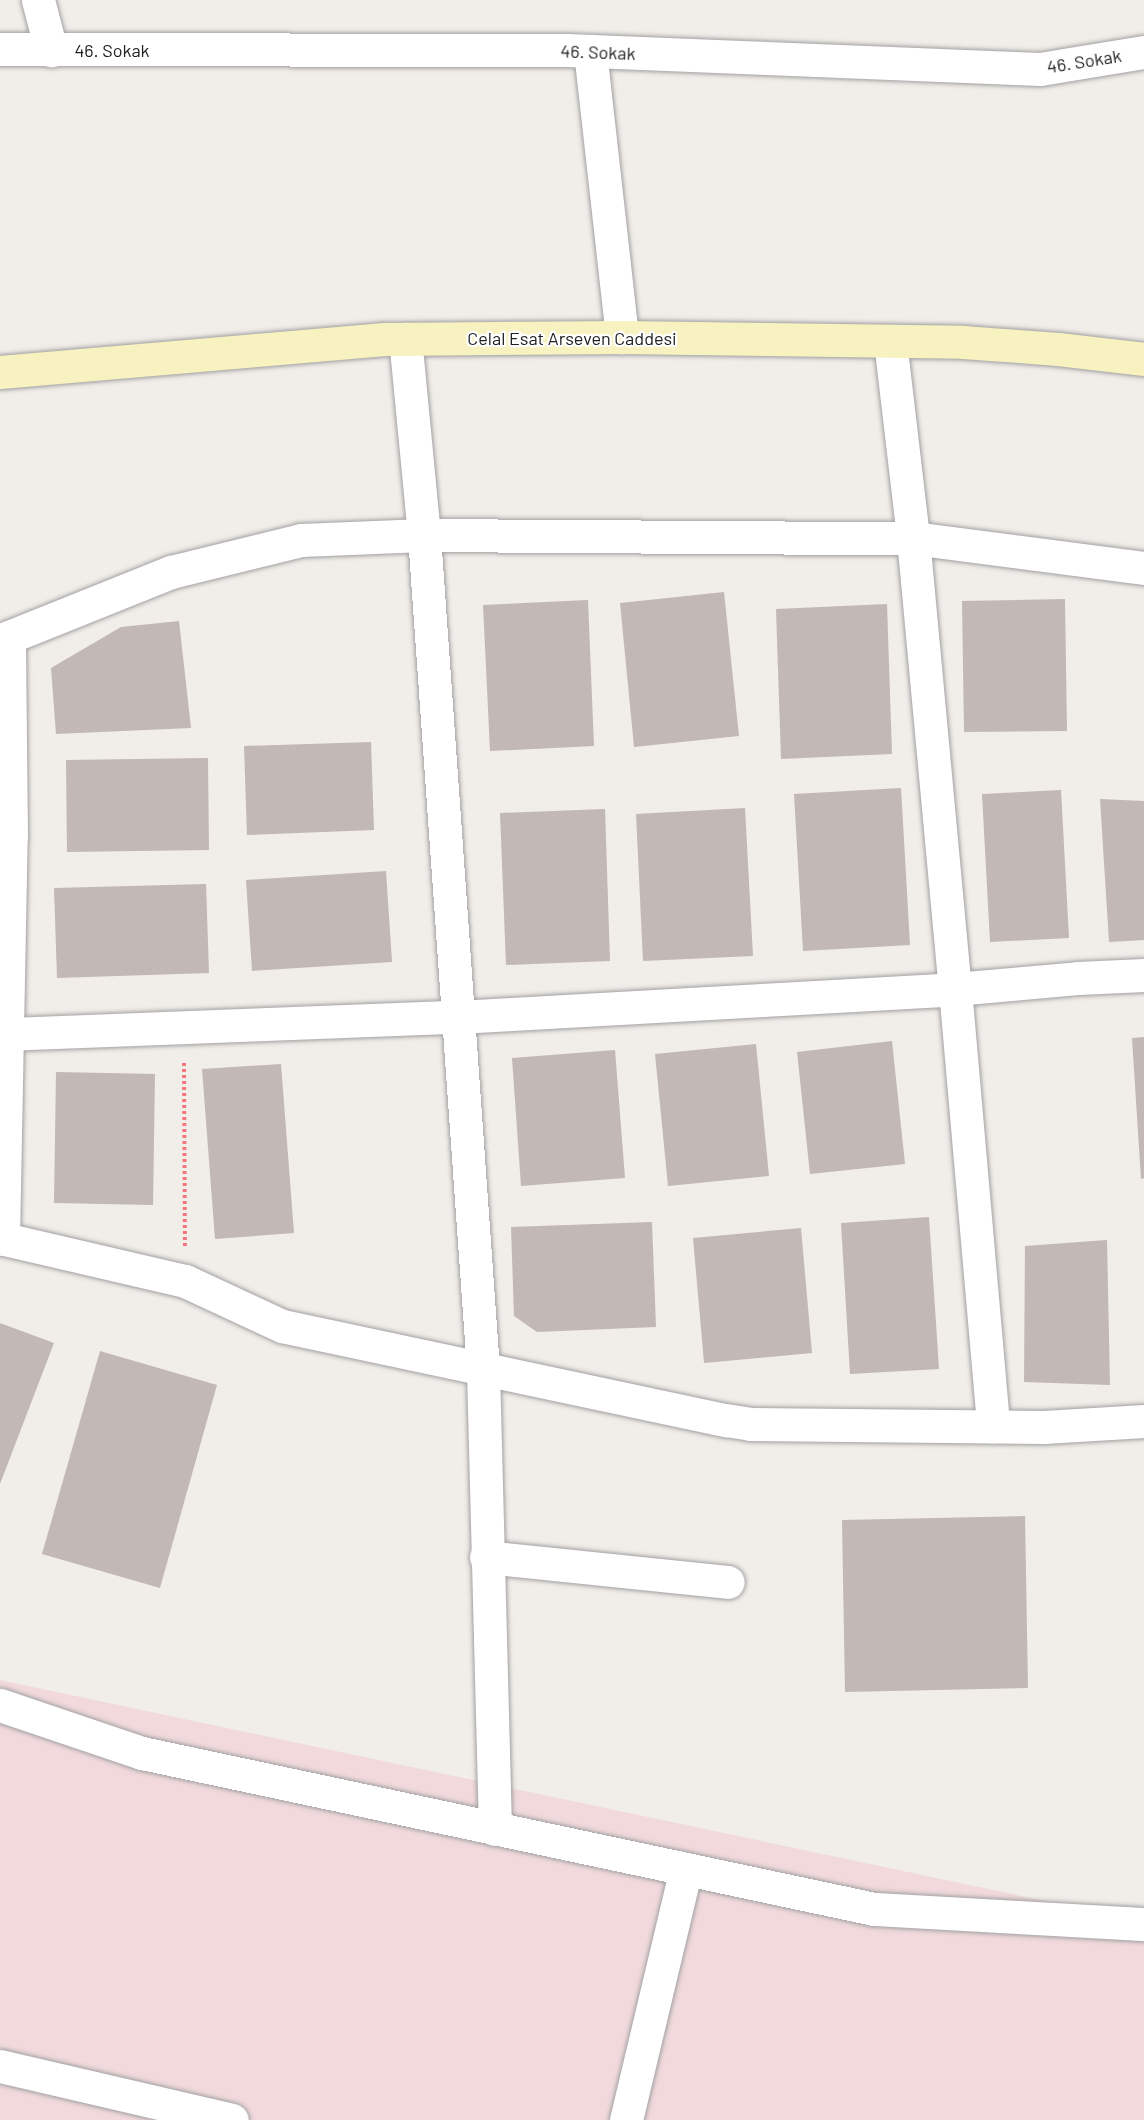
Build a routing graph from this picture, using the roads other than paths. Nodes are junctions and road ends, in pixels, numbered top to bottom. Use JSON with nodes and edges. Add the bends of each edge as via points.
{"nodes":[{"id":1,"x":38,"y":0,"type":"edge"},
{"id":2,"x":0,"y":49,"type":"edge"},
{"id":3,"x":51,"y":50,"type":"junction"},
{"id":4,"x":590,"y":51,"type":"junction"},
{"id":5,"x":1144,"y":52,"type":"edge"},
{"id":6,"x":622,"y":337,"type":"junction"},
{"id":7,"x":405,"y":339,"type":"junction"},
{"id":8,"x":890,"y":341,"type":"junction"},
{"id":9,"x":1144,"y":359,"type":"edge"},
{"id":10,"x":0,"y":372,"type":"edge"},
{"id":11,"x":424,"y":535,"type":"junction"},
{"id":12,"x":912,"y":538,"type":"junction"},
{"id":13,"x":1144,"y":568,"type":"edge"},
{"id":14,"x":5,"y":637,"type":"edge"},
{"id":15,"x":1144,"y":975,"type":"edge"},
{"id":16,"x":956,"y":989,"type":"junction"},
{"id":17,"x":458,"y":1017,"type":"junction"},
{"id":18,"x":7,"y":1034,"type":"junction"},
{"id":19,"x":2,"y":1238,"type":"edge"},
{"id":20,"x":483,"y":1369,"type":"junction"},
{"id":21,"x":1144,"y":1421,"type":"edge"},
{"id":22,"x":993,"y":1426,"type":"junction"},
{"id":23,"x":486,"y":1557,"type":"junction"},
{"id":24,"x":728,"y":1582,"type":"dead end"},
{"id":25,"x":0,"y":1705,"type":"edge"},
{"id":26,"x":495,"y":1828,"type":"junction"},
{"id":27,"x":686,"y":1869,"type":"junction"},
{"id":28,"x":1144,"y":1924,"type":"edge"},
{"id":29,"x":0,"y":2066,"type":"edge"},
{"id":30,"x":232,"y":2120,"type":"edge"},
{"id":31,"x":626,"y":2120,"type":"edge"}],
"edges":[{"from":1,"to":3,"type":"street"},
{"from":2,"to":3,"type":"street","name":"46. Sokak"},
{"from":3,"to":4,"type":"street","name":"46. Sokak"},
{"from":4,"to":5,"type":"street","name":"46. Sokak","via":[[1040,69]]},
{"from":4,"to":6,"type":"street"},
{"from":6,"to":7,"type":"main road","name":"Celal Esat Arseven Caddesi"},
{"from":6,"to":8,"type":"main road","name":"Celal Esat Arseven Caddesi"},
{"from":7,"to":10,"type":"main road","name":"Celal Esat Arseven Caddesi"},
{"from":7,"to":11,"type":"street"},
{"from":8,"to":9,"type":"main road","name":"Celal Esat Arseven Caddesi","via":[[1058,349]]},
{"from":8,"to":12,"type":"street"},
{"from":11,"to":12,"type":"street"},
{"from":11,"to":14,"type":"street","via":[[302,540],[171,572]]},
{"from":11,"to":17,"type":"street"},
{"from":12,"to":13,"type":"street"},
{"from":12,"to":16,"type":"street"},
{"from":14,"to":18,"type":"street","via":[[11,837]]},
{"from":15,"to":16,"type":"street"},
{"from":16,"to":17,"type":"street"},
{"from":16,"to":22,"type":"street"},
{"from":17,"to":18,"type":"street"},
{"from":17,"to":20,"type":"street"},
{"from":18,"to":19,"type":"street"},
{"from":19,"to":20,"type":"street","via":[[185,1281],[282,1326]]},
{"from":20,"to":22,"type":"street","via":[[750,1424]]},
{"from":20,"to":23,"type":"street"},
{"from":21,"to":22,"type":"street"},
{"from":23,"to":24,"type":"street"},
{"from":23,"to":26,"type":"street"},
{"from":25,"to":26,"type":"street","via":[[142,1753]]},
{"from":26,"to":27,"type":"street"},
{"from":27,"to":28,"type":"street","via":[[874,1909]]},
{"from":27,"to":31,"type":"street"},
{"from":29,"to":30,"type":"street"}]}
